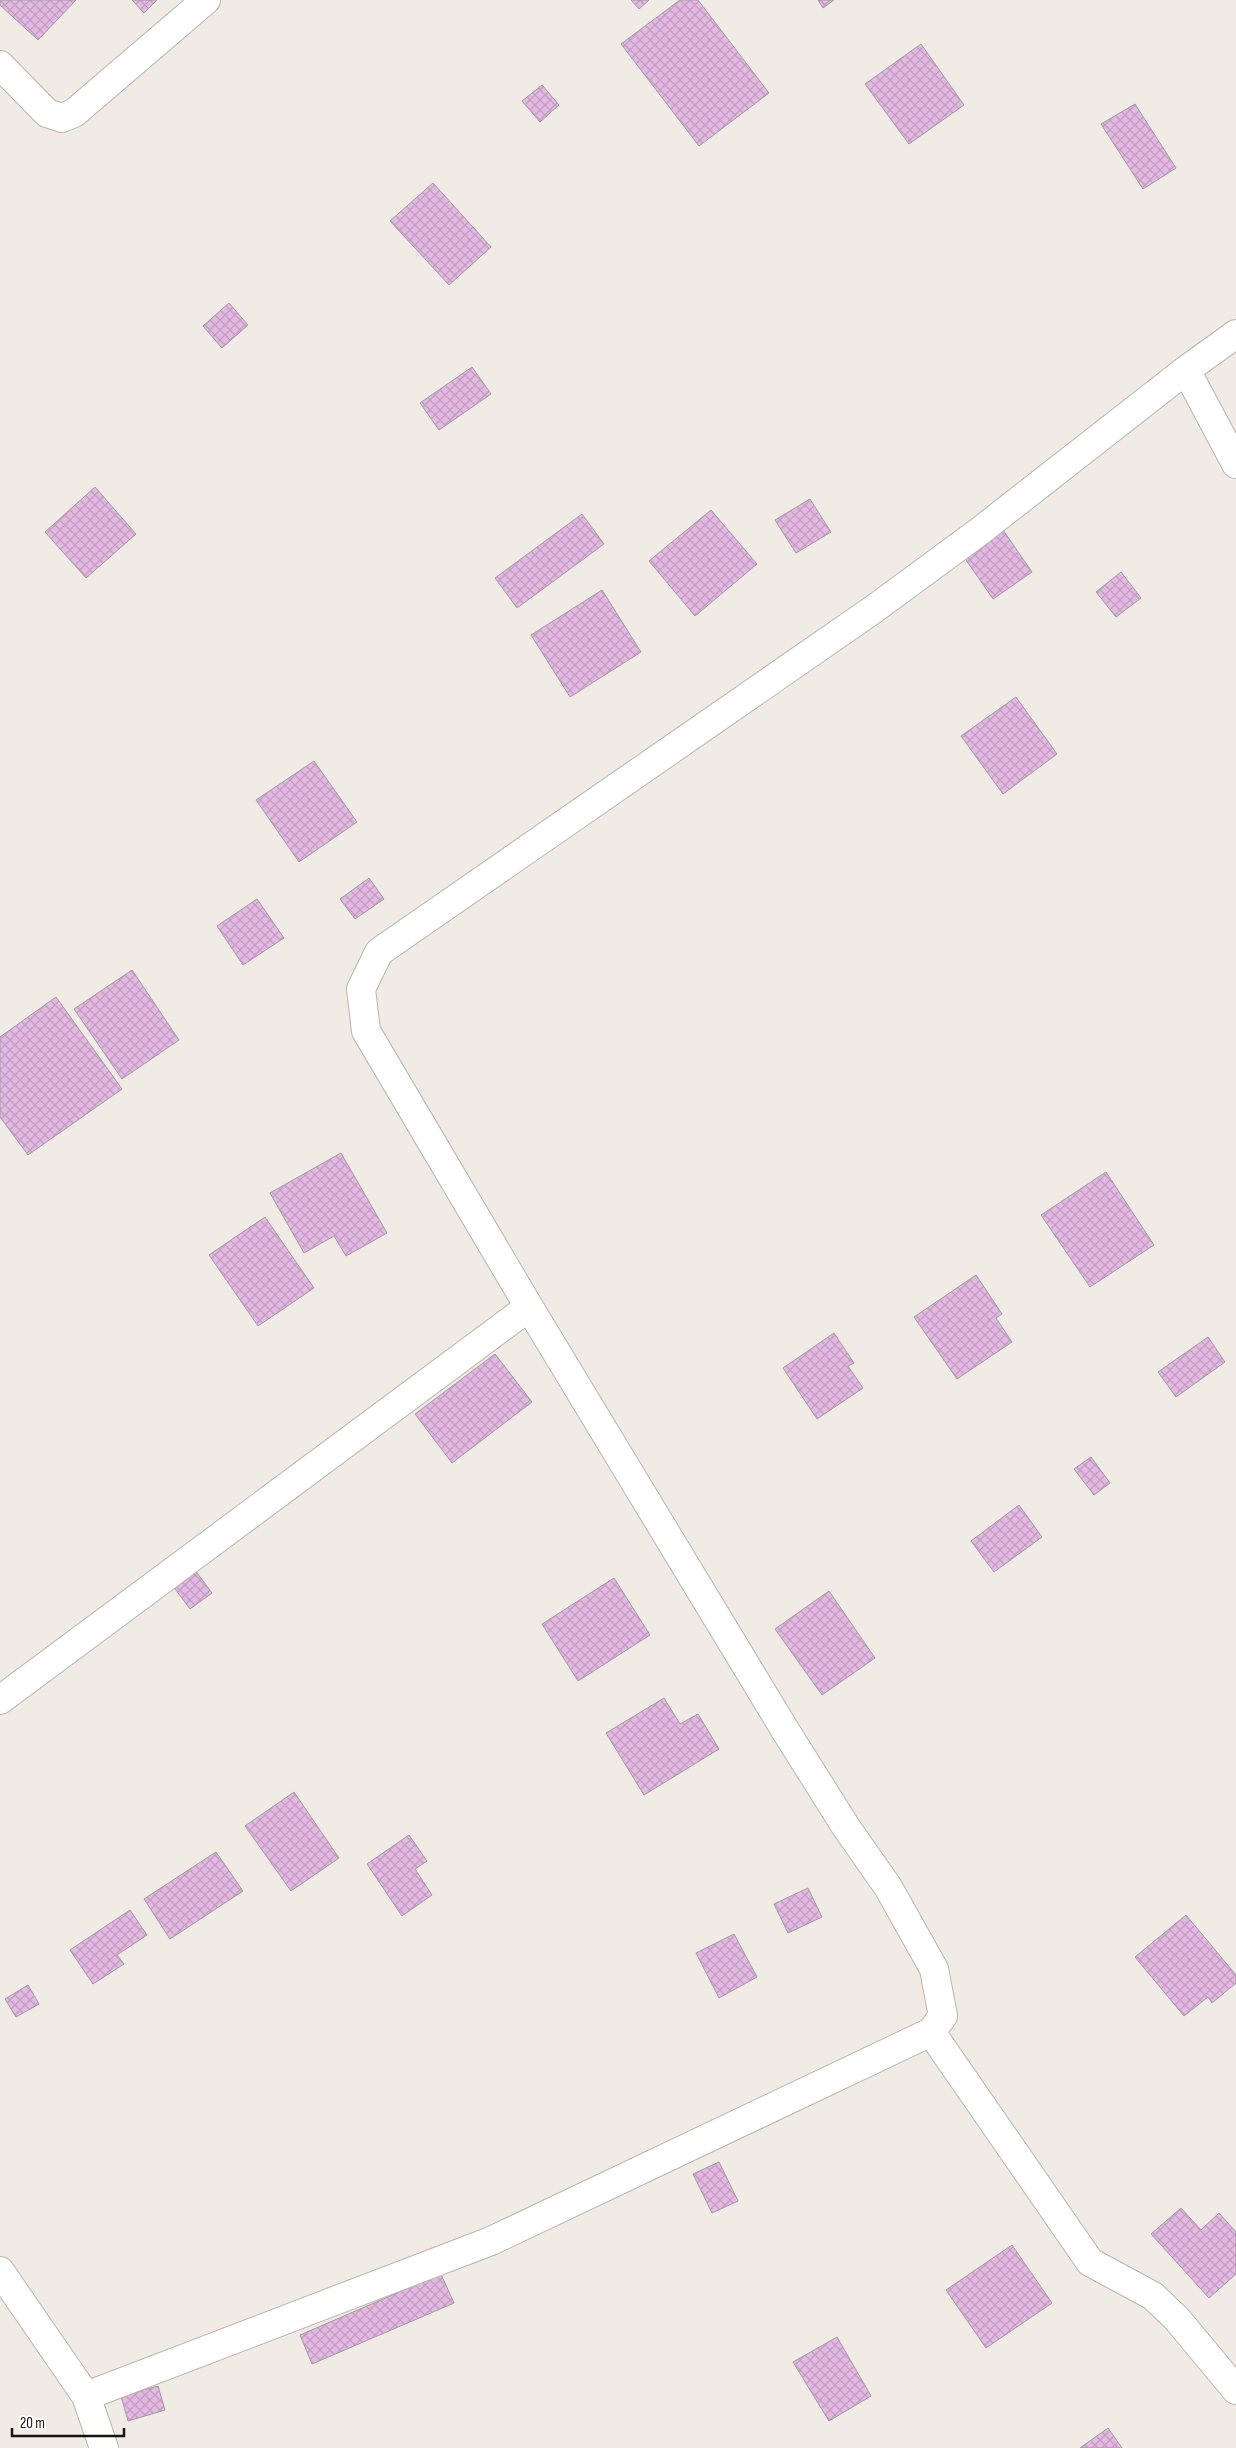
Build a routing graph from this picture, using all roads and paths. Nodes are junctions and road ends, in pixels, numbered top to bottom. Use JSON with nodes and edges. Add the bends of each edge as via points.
{"nodes":[{"id":1,"x":206,"y":0,"type":"edge"},
{"id":2,"x":0,"y":65,"type":"edge"},
{"id":3,"x":1236,"y":334,"type":"edge"},
{"id":4,"x":1186,"y":370,"type":"junction"},
{"id":5,"x":1236,"y":464,"type":"edge"},
{"id":6,"x":529,"y":1307,"type":"junction"},
{"id":7,"x":0,"y":1700,"type":"edge"},
{"id":8,"x":931,"y":2032,"type":"junction"},
{"id":9,"x":0,"y":2271,"type":"edge"},
{"id":10,"x":1236,"y":2390,"type":"edge"},
{"id":11,"x":86,"y":2396,"type":"junction"},
{"id":12,"x":104,"y":2448,"type":"edge"}],
"edges":[{"from":1,"to":2,"type":"street","via":[[74,113],[62,118],[47,113]]},
{"from":3,"to":4,"type":"street"},
{"from":4,"to":5,"type":"street"},
{"from":4,"to":6,"type":"street","via":[[874,609],[379,952],[361,989],[366,1030]]},
{"from":6,"to":7,"type":"street"},
{"from":6,"to":8,"type":"street","via":[[785,1730],[888,1887],[934,1969],[943,2016]]},
{"from":8,"to":10,"type":"street","via":[[1090,2262],[1153,2296],[1177,2319]]},
{"from":8,"to":11,"type":"street","via":[[491,2241]]},
{"from":9,"to":11,"type":"street"},
{"from":11,"to":12,"type":"street"}]}
